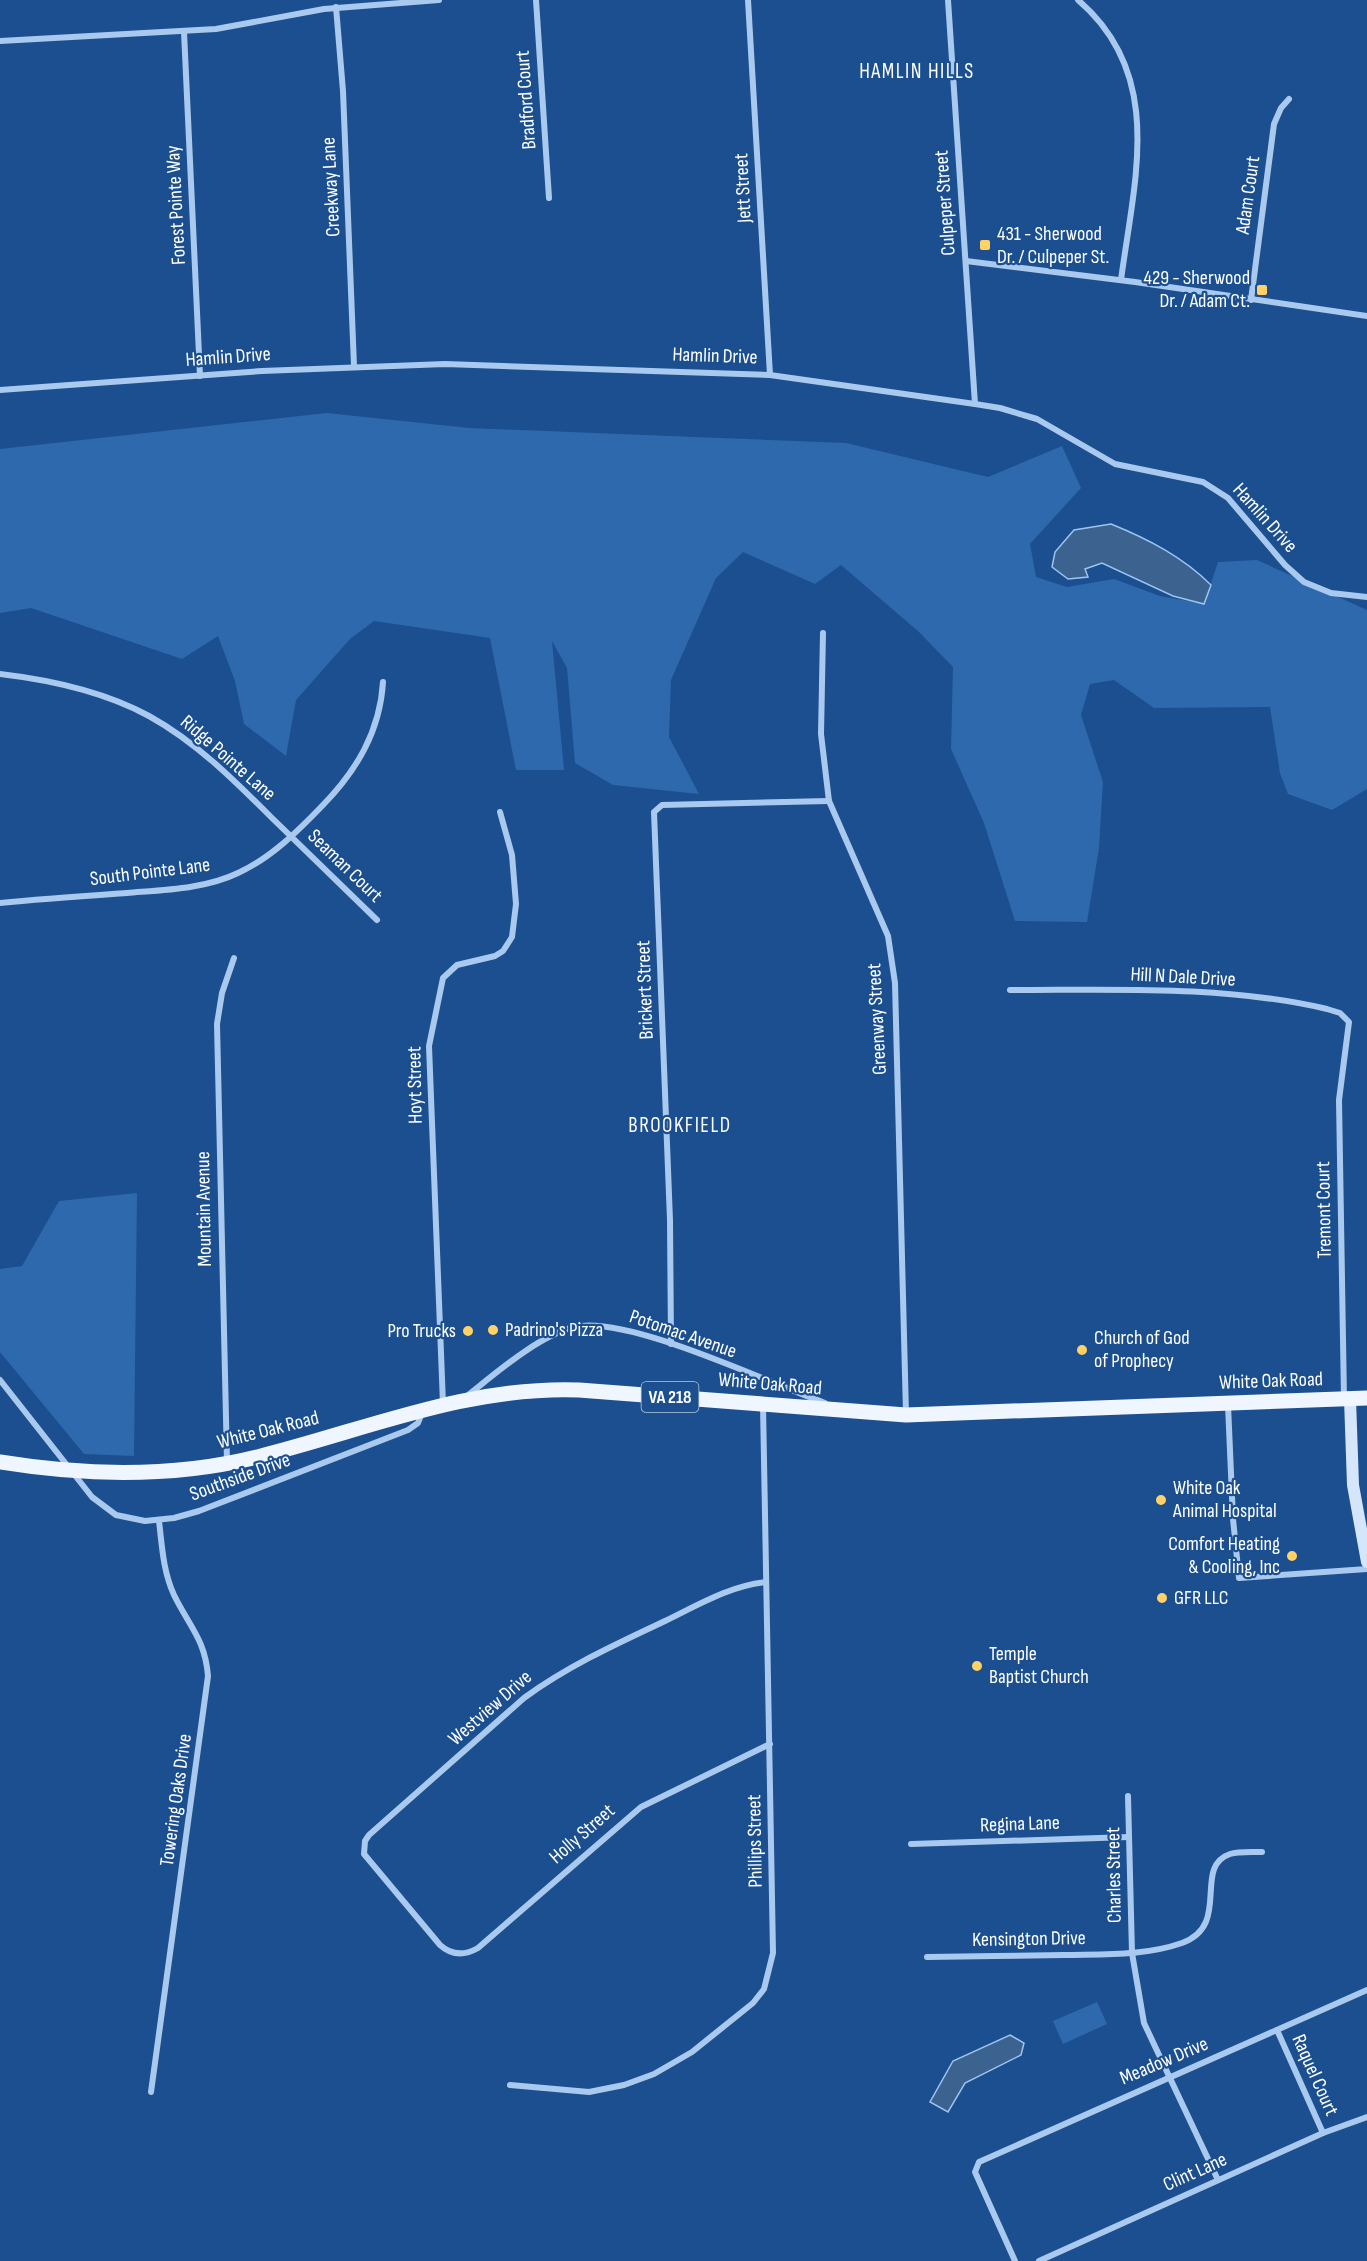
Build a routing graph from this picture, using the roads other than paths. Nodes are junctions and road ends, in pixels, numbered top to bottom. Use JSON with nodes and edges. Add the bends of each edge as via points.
{"nodes":[{"id":1,"x":439,"y":0,"type":"edge"},
{"id":2,"x":536,"y":0,"type":"edge"},
{"id":3,"x":748,"y":0,"type":"edge"},
{"id":4,"x":948,"y":0,"type":"edge"},
{"id":5,"x":1078,"y":0,"type":"edge"},
{"id":6,"x":336,"y":7,"type":"junction"},
{"id":7,"x":184,"y":32,"type":"junction"},
{"id":8,"x":0,"y":41,"type":"edge"},
{"id":9,"x":1289,"y":99,"type":"dead end"},
{"id":10,"x":549,"y":198,"type":"dead end"},
{"id":11,"x":966,"y":261,"type":"junction"},
{"id":12,"x":1121,"y":280,"type":"junction"},
{"id":13,"x":1251,"y":300,"type":"junction"},
{"id":14,"x":1367,"y":316,"type":"edge"},
{"id":15,"x":354,"y":366,"type":"junction"},
{"id":16,"x":200,"y":375,"type":"junction"},
{"id":17,"x":770,"y":375,"type":"junction"},
{"id":18,"x":0,"y":390,"type":"edge"},
{"id":19,"x":975,"y":404,"type":"junction"},
{"id":20,"x":1367,"y":597,"type":"edge"},
{"id":21,"x":824,"y":633,"type":"dead end"},
{"id":22,"x":0,"y":674,"type":"edge"},
{"id":23,"x":383,"y":682,"type":"dead end"},
{"id":24,"x":829,"y":801,"type":"junction"},
{"id":25,"x":500,"y":812,"type":"dead end"},
{"id":26,"x":291,"y":836,"type":"junction"},
{"id":27,"x":0,"y":903,"type":"edge"},
{"id":28,"x":377,"y":920,"type":"dead end"},
{"id":29,"x":234,"y":958,"type":"dead end"},
{"id":30,"x":1010,"y":990,"type":"dead end"},
{"id":31,"x":1349,"y":1022,"type":"joint"},
{"id":32,"x":671,"y":1344,"type":"junction"},
{"id":33,"x":0,"y":1380,"type":"edge"},
{"id":34,"x":465,"y":1398,"type":"junction"},
{"id":35,"x":1367,"y":1398,"type":"edge"},
{"id":36,"x":1347,"y":1399,"type":"junction"},
{"id":37,"x":443,"y":1404,"type":"junction"},
{"id":38,"x":1228,"y":1404,"type":"junction"},
{"id":39,"x":763,"y":1405,"type":"junction"},
{"id":40,"x":422,"y":1410,"type":"junction"},
{"id":41,"x":870,"y":1414,"type":"junction"},
{"id":42,"x":906,"y":1415,"type":"junction"},
{"id":43,"x":0,"y":1462,"type":"edge"},
{"id":44,"x":228,"y":1463,"type":"junction"},
{"id":45,"x":69,"y":1471,"type":"junction"},
{"id":46,"x":159,"y":1521,"type":"junction"},
{"id":47,"x":1367,"y":1562,"type":"edge"},
{"id":48,"x":1367,"y":1569,"type":"edge"},
{"id":49,"x":766,"y":1582,"type":"junction"},
{"id":50,"x":770,"y":1744,"type":"junction"},
{"id":51,"x":1128,"y":1796,"type":"dead end"},
{"id":52,"x":1129,"y":1837,"type":"junction"},
{"id":53,"x":911,"y":1844,"type":"dead end"},
{"id":54,"x":1262,"y":1852,"type":"dead end"},
{"id":55,"x":433,"y":1937,"type":"joint"},
{"id":56,"x":1132,"y":1953,"type":"junction"},
{"id":57,"x":927,"y":1957,"type":"dead end"},
{"id":58,"x":1367,"y":1990,"type":"edge"},
{"id":59,"x":1277,"y":2030,"type":"junction"},
{"id":60,"x":1170,"y":2076,"type":"junction"},
{"id":61,"x":510,"y":2085,"type":"dead end"},
{"id":62,"x":151,"y":2092,"type":"dead end"},
{"id":63,"x":1367,"y":2117,"type":"edge"},
{"id":64,"x":1323,"y":2133,"type":"junction"},
{"id":65,"x":1218,"y":2180,"type":"junction"},
{"id":66,"x":1015,"y":2261,"type":"edge"},
{"id":67,"x":1039,"y":2261,"type":"edge"}],
"edges":[{"from":1,"to":6,"type":"street"},
{"from":2,"to":10,"type":"street","name":"Bradford Court"},
{"from":3,"to":17,"type":"street","name":"Jett Street"},
{"from":4,"to":11,"type":"street","name":"Culpeper Street"},
{"from":5,"to":12,"type":"street","via":[[1102,23],[1122,52],[1137,107],[1136,166]]},
{"from":6,"to":7,"type":"street","via":[[216,30]]},
{"from":6,"to":15,"type":"street","name":"Creekway Lane"},
{"from":7,"to":8,"type":"street"},
{"from":7,"to":16,"type":"street","name":"Forest Pointe Way"},
{"from":9,"to":13,"type":"street","name":"Adam Court","via":[[1274,124]]},
{"from":11,"to":12,"type":"street"},
{"from":11,"to":19,"type":"street","name":"Culpeper Street"},
{"from":12,"to":13,"type":"street"},
{"from":13,"to":14,"type":"street"},
{"from":15,"to":16,"type":"street","name":"Hamlin Drive"},
{"from":15,"to":17,"type":"street","name":"Hamlin Drive","via":[[445,364]]},
{"from":16,"to":18,"type":"street","name":"Hamlin Drive"},
{"from":17,"to":19,"type":"street","name":"Hamlin Drive"},
{"from":19,"to":20,"type":"street","name":"Hamlin Drive","via":[[1037,419],[1115,464],[1203,482],[1228,498],[1304,582],[1331,593]]},
{"from":21,"to":24,"type":"street","name":"Greenway Street","via":[[821,735]]},
{"from":22,"to":26,"type":"street","name":"Ridge Pointe Lane","via":[[63,684],[147,715],[199,750]]},
{"from":23,"to":26,"type":"street","name":"South Pointe Lane","via":[[378,715],[354,769]]},
{"from":24,"to":32,"type":"street","name":"Brickert Street","via":[[662,805],[654,812]]},
{"from":24,"to":42,"type":"street","name":"Greenway Street","via":[[888,936],[894,983]]},
{"from":25,"to":37,"type":"street","name":"Hoyt Street","via":[[512,855],[516,904],[512,937],[495,956],[457,965],[443,978],[429,1046]]},
{"from":26,"to":27,"type":"street","name":"South Pointe Lane","via":[[253,865],[202,885]]},
{"from":26,"to":28,"type":"street","name":"Seaman Court"},
{"from":29,"to":44,"type":"street","name":"Mountain Avenue","via":[[217,1024]]},
{"from":30,"to":31,"type":"street","name":"Hill N Dale Drive","via":[[1179,990],[1244,996],[1327,1009],[1340,1013]]},
{"from":31,"to":36,"type":"street","name":"Tremont Court","via":[[1339,1100]]},
{"from":32,"to":34,"type":"street","name":"Potomac Avenue","via":[[612,1327],[572,1327],[529,1351]]},
{"from":32,"to":41,"type":"street","name":"Potomac Avenue","via":[[836,1407]]},
{"from":33,"to":45,"type":"street","name":"Southside Drive"},
{"from":34,"to":37,"type":"main road","name":"White Oak Road","number":"VA 218"},
{"from":34,"to":39,"type":"main road","name":"White Oak Road","number":"VA 218","via":[[556,1389]]},
{"from":35,"to":36,"type":"main road","name":"White Oak Road","number":"VA 218"},
{"from":36,"to":38,"type":"main road","name":"White Oak Road","number":"VA 218"},
{"from":36,"to":47,"type":"street","via":[[1353,1485]]},
{"from":37,"to":40,"type":"main road","name":"White Oak Road","number":"VA 218"},
{"from":38,"to":42,"type":"main road","name":"White Oak Road","number":"VA 218"},
{"from":38,"to":48,"type":"street","via":[[1239,1578]]},
{"from":39,"to":41,"type":"main road","name":"White Oak Road","number":"VA 218"},
{"from":39,"to":49,"type":"street","name":"Phillips Street"},
{"from":40,"to":44,"type":"main road","name":"White Oak Road","number":"VA 218"},
{"from":40,"to":46,"type":"street","name":"Southside Drive","via":[[418,1423],[408,1430],[210,1507]]},
{"from":41,"to":42,"type":"main road","name":"White Oak Road","number":"VA 218"},
{"from":43,"to":45,"type":"main road","name":"White Oak Road","number":"VA 218"},
{"from":44,"to":45,"type":"main road","name":"White Oak Road","number":"VA 218","via":[[164,1471]]},
{"from":45,"to":46,"type":"street","name":"Southside Drive","via":[[92,1497],[116,1515]]},
{"from":46,"to":62,"type":"street","name":"Towering Oaks Drive","via":[[167,1578],[200,1639],[208,1676]]},
{"from":49,"to":50,"type":"street","name":"Phillips Street"},
{"from":49,"to":55,"type":"street","name":"Westview Drive","via":[[732,1589],[582,1660],[548,1681],[369,1835],[363,1847],[367,1861]]},
{"from":50,"to":55,"type":"street","name":"Holly Street","via":[[641,1807],[478,1948],[466,1954],[452,1953]]},
{"from":50,"to":61,"type":"street","name":"Phillips Street","via":[[773,1953],[764,1989],[692,2052],[654,2074],[589,2092]]},
{"from":51,"to":52,"type":"street","name":"Charles Street"},
{"from":52,"to":53,"type":"street","name":"Regina Lane"},
{"from":52,"to":56,"type":"street","name":"Charles Street"},
{"from":54,"to":56,"type":"street","name":"Kensington Drive","via":[[1230,1854],[1217,1863],[1211,1878],[1210,1914],[1192,1938]]},
{"from":56,"to":57,"type":"street","name":"Kensington Drive"},
{"from":56,"to":60,"type":"street","name":"Charles Street","via":[[1144,2023]]},
{"from":58,"to":59,"type":"street","name":"Meadow Drive"},
{"from":59,"to":60,"type":"street","name":"Meadow Drive"},
{"from":59,"to":64,"type":"street","name":"Raquel Court"},
{"from":60,"to":65,"type":"street","name":"Charles Street"},
{"from":60,"to":66,"type":"street","name":"Meadow Drive","via":[[976,2166],[975,2172]]},
{"from":63,"to":64,"type":"street","name":"Clint Lane"},
{"from":64,"to":65,"type":"street","name":"Clint Lane"},
{"from":65,"to":67,"type":"street","name":"Clint Lane"}]}
